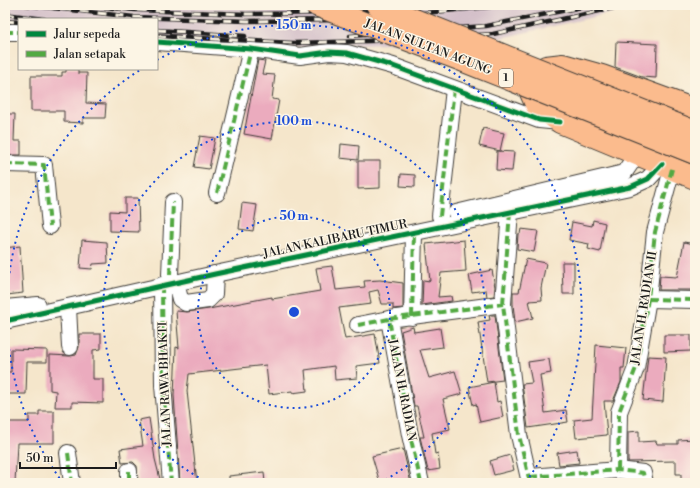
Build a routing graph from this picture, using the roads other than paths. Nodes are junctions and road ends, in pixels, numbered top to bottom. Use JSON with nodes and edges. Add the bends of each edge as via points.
{"nodes":[{"id":1,"x":316,"y":5,"type":"edge"},
{"id":2,"x":377,"y":5,"type":"edge"},
{"id":3,"x":5,"y":32,"type":"edge"},
{"id":4,"x":18,"y":32,"type":"edge"},
{"id":5,"x":158,"y":42,"type":"edge"},
{"id":6,"x":251,"y":49,"type":"junction"},
{"id":7,"x":454,"y":88,"type":"junction"},
{"id":8,"x":695,"y":110,"type":"edge"},
{"id":9,"x":560,"y":122,"type":"junction"},
{"id":10,"x":695,"y":132,"type":"edge"},
{"id":11,"x":695,"y":153,"type":"edge"},
{"id":12,"x":637,"y":154,"type":"junction"},
{"id":13,"x":5,"y":164,"type":"edge"},
{"id":14,"x":667,"y":167,"type":"junction"},
{"id":15,"x":695,"y":178,"type":"edge"},
{"id":16,"x":217,"y":193,"type":"dead end"},
{"id":17,"x":173,"y":202,"type":"dead end"},
{"id":18,"x":510,"y":212,"type":"junction"},
{"id":19,"x":440,"y":216,"type":"junction"},
{"id":20,"x":50,"y":226,"type":"dead end"},
{"id":21,"x":414,"y":233,"type":"junction"},
{"id":22,"x":387,"y":234,"type":"junction"},
{"id":23,"x":215,"y":274,"type":"junction"},
{"id":24,"x":169,"y":281,"type":"junction"},
{"id":25,"x":648,"y":299,"type":"junction"},
{"id":26,"x":695,"y":300,"type":"edge"},
{"id":27,"x":503,"y":304,"type":"junction"},
{"id":28,"x":68,"y":307,"type":"junction"},
{"id":29,"x":6,"y":315,"type":"edge"},
{"id":30,"x":412,"y":317,"type":"junction"},
{"id":31,"x":389,"y":319,"type":"junction"},
{"id":32,"x":358,"y":325,"type":"dead end"},
{"id":33,"x":70,"y":347,"type":"dead end"},
{"id":34,"x":68,"y":453,"type":"dead end"},
{"id":35,"x":618,"y":470,"type":"junction"},
{"id":36,"x":530,"y":480,"type":"edge"},
{"id":37,"x":72,"y":483,"type":"edge"},
{"id":38,"x":171,"y":483,"type":"edge"},
{"id":39,"x":421,"y":483,"type":"edge"},
{"id":40,"x":645,"y":483,"type":"edge"}],
"edges":[{"from":1,"to":11,"type":"highway","name":"JALAN SULTAN AGUNG","number":"1","bridge":true},
{"from":2,"to":10,"type":"highway","name":"JALAN SULTAN AGUNG","number":"1","bridge":true},
{"from":3,"to":4,"type":"street"},
{"from":5,"to":6,"type":"street"},
{"from":6,"to":7,"type":"street","via":[[300,56],[330,52],[348,53]]},
{"from":6,"to":16,"type":"street"},
{"from":7,"to":9,"type":"street","via":[[539,120]]},
{"from":7,"to":19,"type":"street"},
{"from":8,"to":9,"type":"highway","via":[[602,76],[563,65],[540,71],[529,88],[536,104]]},
{"from":9,"to":12,"type":"highway"},
{"from":12,"to":14,"type":"highway"},
{"from":12,"to":19,"type":"street","name":"JALAN KALIBARU TIMUR","via":[[624,173]]},
{"from":13,"to":20,"type":"street","via":[[44,165]]},
{"from":14,"to":15,"type":"highway"},
{"from":14,"to":18,"type":"street","name":"JALAN KALIBARU TIMUR","via":[[630,187]]},
{"from":14,"to":25,"type":"street","name":"JALAN H. RADIAN II","via":[[655,232]]},
{"from":17,"to":24,"type":"street","name":"JALAN RAWA BHAKTI"},
{"from":18,"to":21,"type":"street","name":"JALAN KALIBARU TIMUR"},
{"from":18,"to":27,"type":"street"},
{"from":19,"to":22,"type":"street","name":"JALAN KALIBARU TIMUR"},
{"from":21,"to":22,"type":"street","name":"JALAN KALIBARU TIMUR"},
{"from":21,"to":30,"type":"street"},
{"from":22,"to":23,"type":"street","name":"JALAN KALIBARU TIMUR"},
{"from":22,"to":24,"type":"street","name":"JALAN KALIBARU TIMUR"},
{"from":23,"to":24,"type":"street","name":"JALAN KALIBARU TIMUR"},
{"from":23,"to":24,"type":"street","via":[[214,294],[208,300],[186,302],[180,299]]},
{"from":24,"to":28,"type":"street","name":"JALAN KALIBARU TIMUR"},
{"from":24,"to":29,"type":"street","name":"JALAN KALIBARU TIMUR","via":[[51,303]]},
{"from":24,"to":38,"type":"street","name":"JALAN RAWA BHAKTI","via":[[163,385]]},
{"from":25,"to":26,"type":"street"},
{"from":25,"to":35,"type":"street","name":"JALAN H. RADIAN II","via":[[636,368],[619,412]]},
{"from":27,"to":30,"type":"street"},
{"from":27,"to":36,"type":"street","via":[[519,435]]},
{"from":28,"to":29,"type":"street","name":"JALAN KALIBARU TIMUR"},
{"from":28,"to":33,"type":"street"},
{"from":30,"to":31,"type":"street"},
{"from":31,"to":32,"type":"street"},
{"from":31,"to":39,"type":"street","name":"JALAN H. RADIAN"},
{"from":34,"to":37,"type":"street"},
{"from":35,"to":36,"type":"street"},
{"from":35,"to":40,"type":"street","via":[[643,473]]}]}
